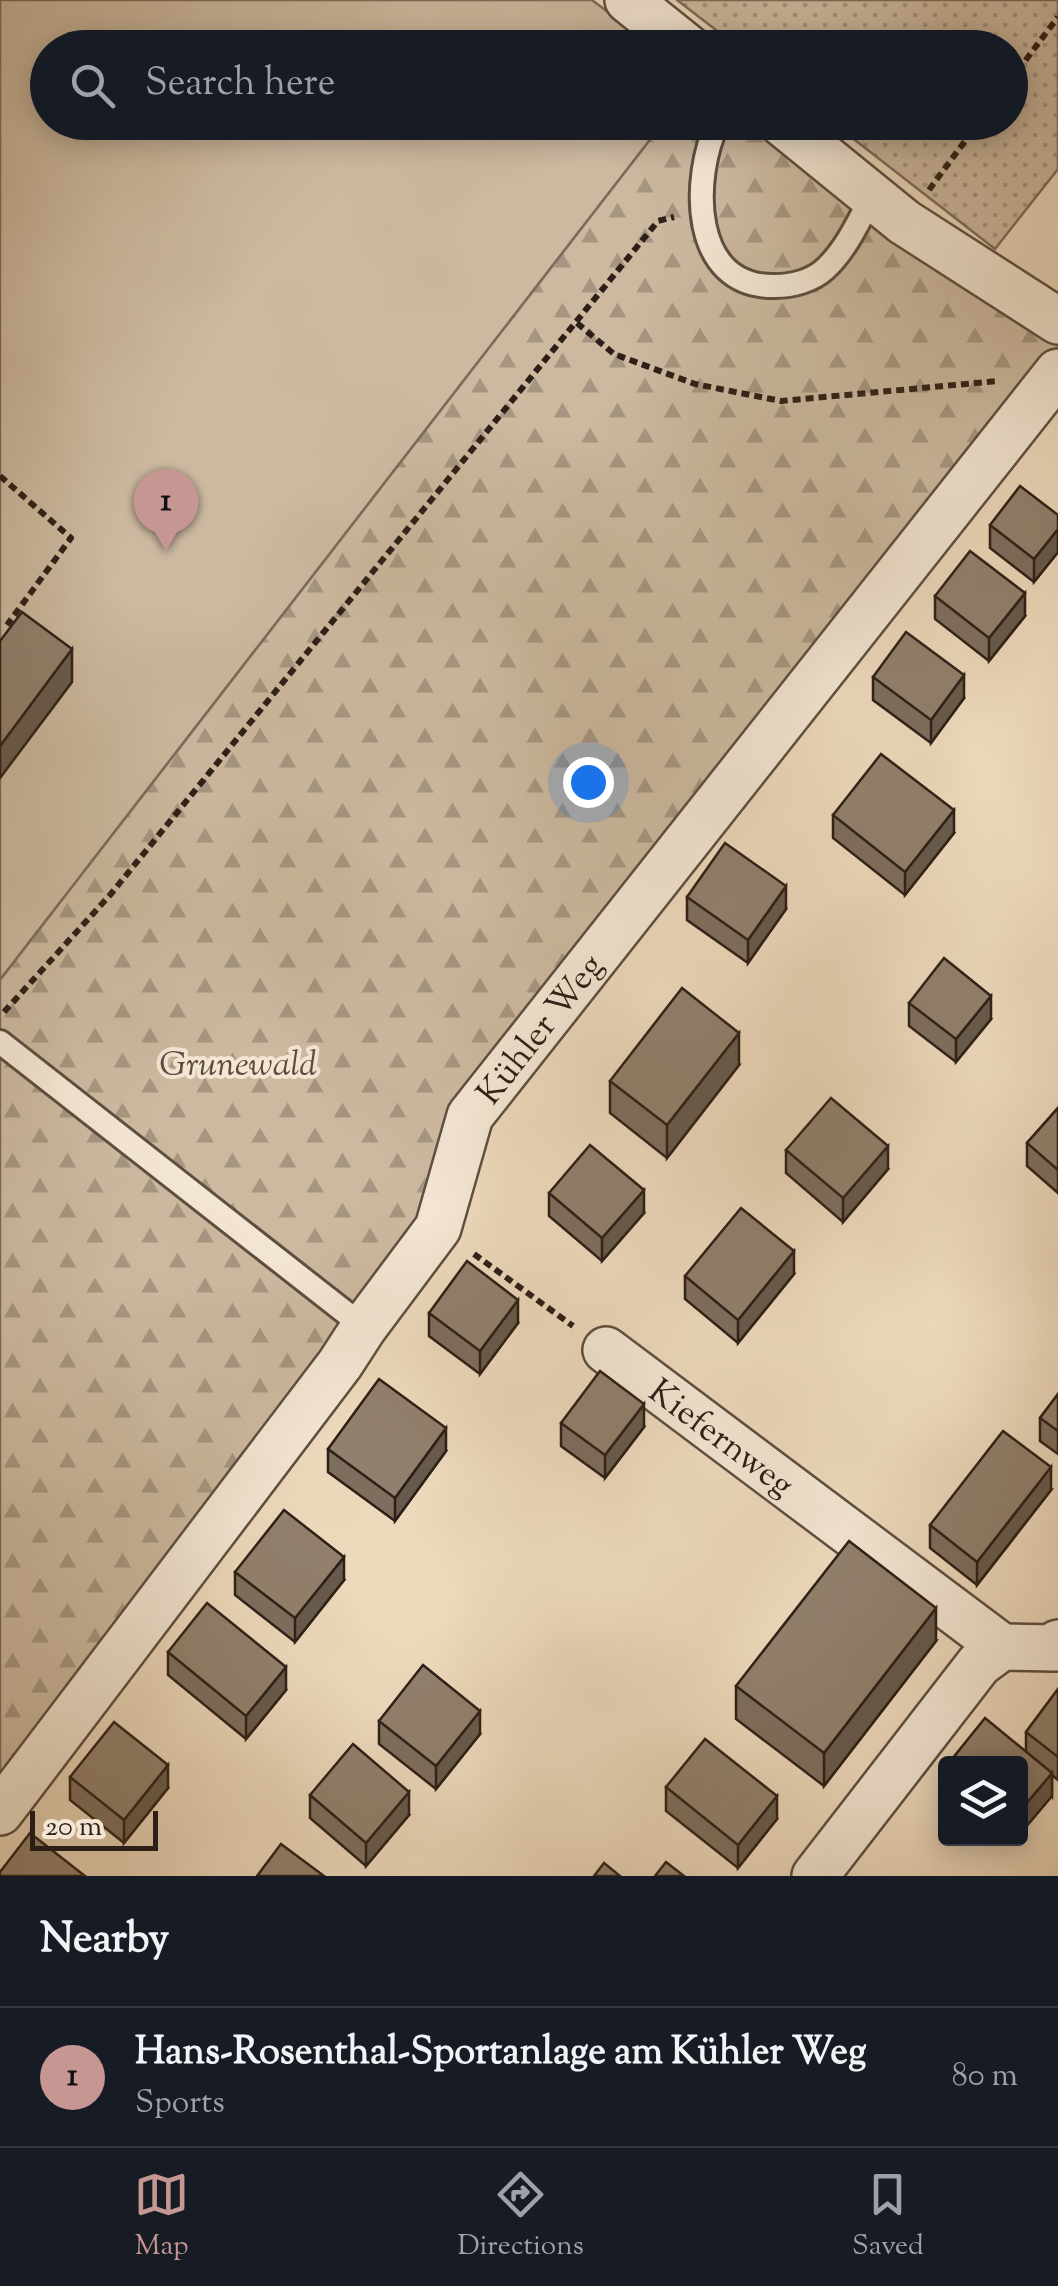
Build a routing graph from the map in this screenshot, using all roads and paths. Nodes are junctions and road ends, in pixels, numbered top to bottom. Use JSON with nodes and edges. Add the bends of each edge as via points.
{"nodes":[{"id":1,"x":628,"y":0,"type":"edge"},
{"id":2,"x":1058,"y":17,"type":"edge"},
{"id":3,"x":666,"y":30,"type":"edge"},
{"id":4,"x":1028,"y":57,"type":"edge"},
{"id":5,"x":712,"y":140,"type":"edge"},
{"id":6,"x":803,"y":140,"type":"edge"},
{"id":7,"x":960,"y":140,"type":"edge"},
{"id":8,"x":888,"y":210,"type":"junction"},
{"id":9,"x":700,"y":211,"type":"junction"},
{"id":10,"x":1058,"y":321,"type":"edge"},
{"id":11,"x":577,"y":324,"type":"junction"},
{"id":12,"x":1053,"y":378,"type":"edge"},
{"id":13,"x":0,"y":476,"type":"edge"},
{"id":14,"x":8,"y":625,"type":"edge"},
{"id":15,"x":0,"y":1016,"type":"edge"},
{"id":16,"x":0,"y":1042,"type":"edge"},
{"id":17,"x":438,"y":1228,"type":"junction"},
{"id":18,"x":364,"y":1327,"type":"junction"},
{"id":19,"x":606,"y":1350,"type":"joint"},
{"id":20,"x":1002,"y":1647,"type":"junction"},
{"id":21,"x":1057,"y":1647,"type":"edge"},
{"id":22,"x":0,"y":1812,"type":"edge"},
{"id":23,"x":816,"y":1876,"type":"edge"}],
"edges":[{"from":1,"to":3,"type":"street"},
{"from":2,"to":4,"type":"path"},
{"from":5,"to":9,"type":"lane"},
{"from":6,"to":8,"type":"street"},
{"from":7,"to":8,"type":"path"},
{"from":8,"to":9,"type":"lane","via":[[852,233],[825,270],[792,286],[758,287],[722,263]]},
{"from":8,"to":10,"type":"street"},
{"from":9,"to":11,"type":"path","via":[[658,221]]},
{"from":11,"to":12,"type":"path","via":[[614,354],[695,384],[781,400]]},
{"from":11,"to":15,"type":"path","via":[[110,895]]},
{"from":12,"to":17,"type":"street","name":"Kühler Weg","via":[[470,1116]]},
{"from":13,"to":14,"type":"path","via":[[71,538]]},
{"from":16,"to":18,"type":"lane"},
{"from":17,"to":18,"type":"street","name":"Kühler Weg"},
{"from":17,"to":19,"type":"path"},
{"from":18,"to":22,"type":"street","name":"Kühler Weg"},
{"from":19,"to":20,"type":"street","name":"Kiefernweg"},
{"from":20,"to":21,"type":"street"},
{"from":20,"to":23,"type":"street","via":[[980,1664]]}]}
